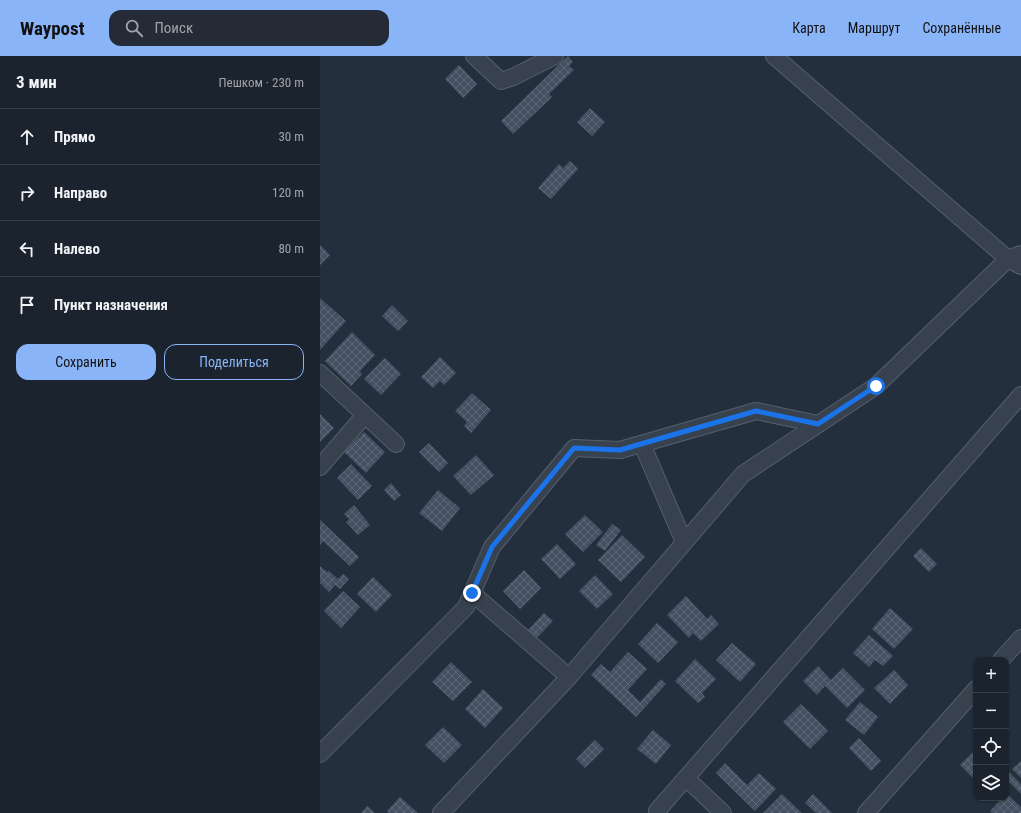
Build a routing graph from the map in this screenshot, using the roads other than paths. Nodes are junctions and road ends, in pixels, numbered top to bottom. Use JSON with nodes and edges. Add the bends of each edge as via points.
{"nodes":[{"id":1,"x":474,"y":56,"type":"edge"},
{"id":2,"x":555,"y":56,"type":"edge"},
{"id":3,"x":774,"y":56,"type":"edge"},
{"id":4,"x":1017,"y":260,"type":"edge"},
{"id":5,"x":320,"y":373,"type":"edge"},
{"id":6,"x":1021,"y":395,"type":"edge"},
{"id":7,"x":364,"y":416,"type":"junction"},
{"id":8,"x":818,"y":424,"type":"junction"},
{"id":9,"x":396,"y":444,"type":"dead end"},
{"id":10,"x":642,"y":444,"type":"junction"},
{"id":11,"x":320,"y":467,"type":"edge"},
{"id":12,"x":684,"y":542,"type":"junction"},
{"id":13,"x":472,"y":593,"type":"junction"},
{"id":14,"x":1021,"y":638,"type":"edge"},
{"id":15,"x":1004,"y":657,"type":"edge"},
{"id":16,"x":569,"y":677,"type":"junction"},
{"id":17,"x":973,"y":692,"type":"edge"},
{"id":18,"x":320,"y":754,"type":"edge"},
{"id":19,"x":686,"y":778,"type":"junction"},
{"id":20,"x":657,"y":811,"type":"dead end"},
{"id":21,"x":441,"y":813,"type":"edge"},
{"id":22,"x":723,"y":813,"type":"edge"},
{"id":23,"x":866,"y":813,"type":"edge"}],
"edges":[{"from":1,"to":2,"type":"street","via":[[501,81]]},
{"from":3,"to":4,"type":"street"},
{"from":4,"to":8,"type":"street","via":[[876,386]]},
{"from":5,"to":7,"type":"street"},
{"from":6,"to":19,"type":"street"},
{"from":7,"to":9,"type":"street"},
{"from":7,"to":11,"type":"street"},
{"from":8,"to":10,"type":"street","via":[[756,411]]},
{"from":8,"to":12,"type":"street","via":[[743,474]]},
{"from":10,"to":12,"type":"street"},
{"from":10,"to":13,"type":"street","via":[[620,450],[574,448],[492,547]]},
{"from":12,"to":16,"type":"street"},
{"from":13,"to":16,"type":"street"},
{"from":13,"to":18,"type":"street","via":[[466,607]]},
{"from":14,"to":15,"type":"street"},
{"from":16,"to":21,"type":"street"},
{"from":17,"to":23,"type":"street"},
{"from":19,"to":20,"type":"street"},
{"from":19,"to":22,"type":"street"}]}
